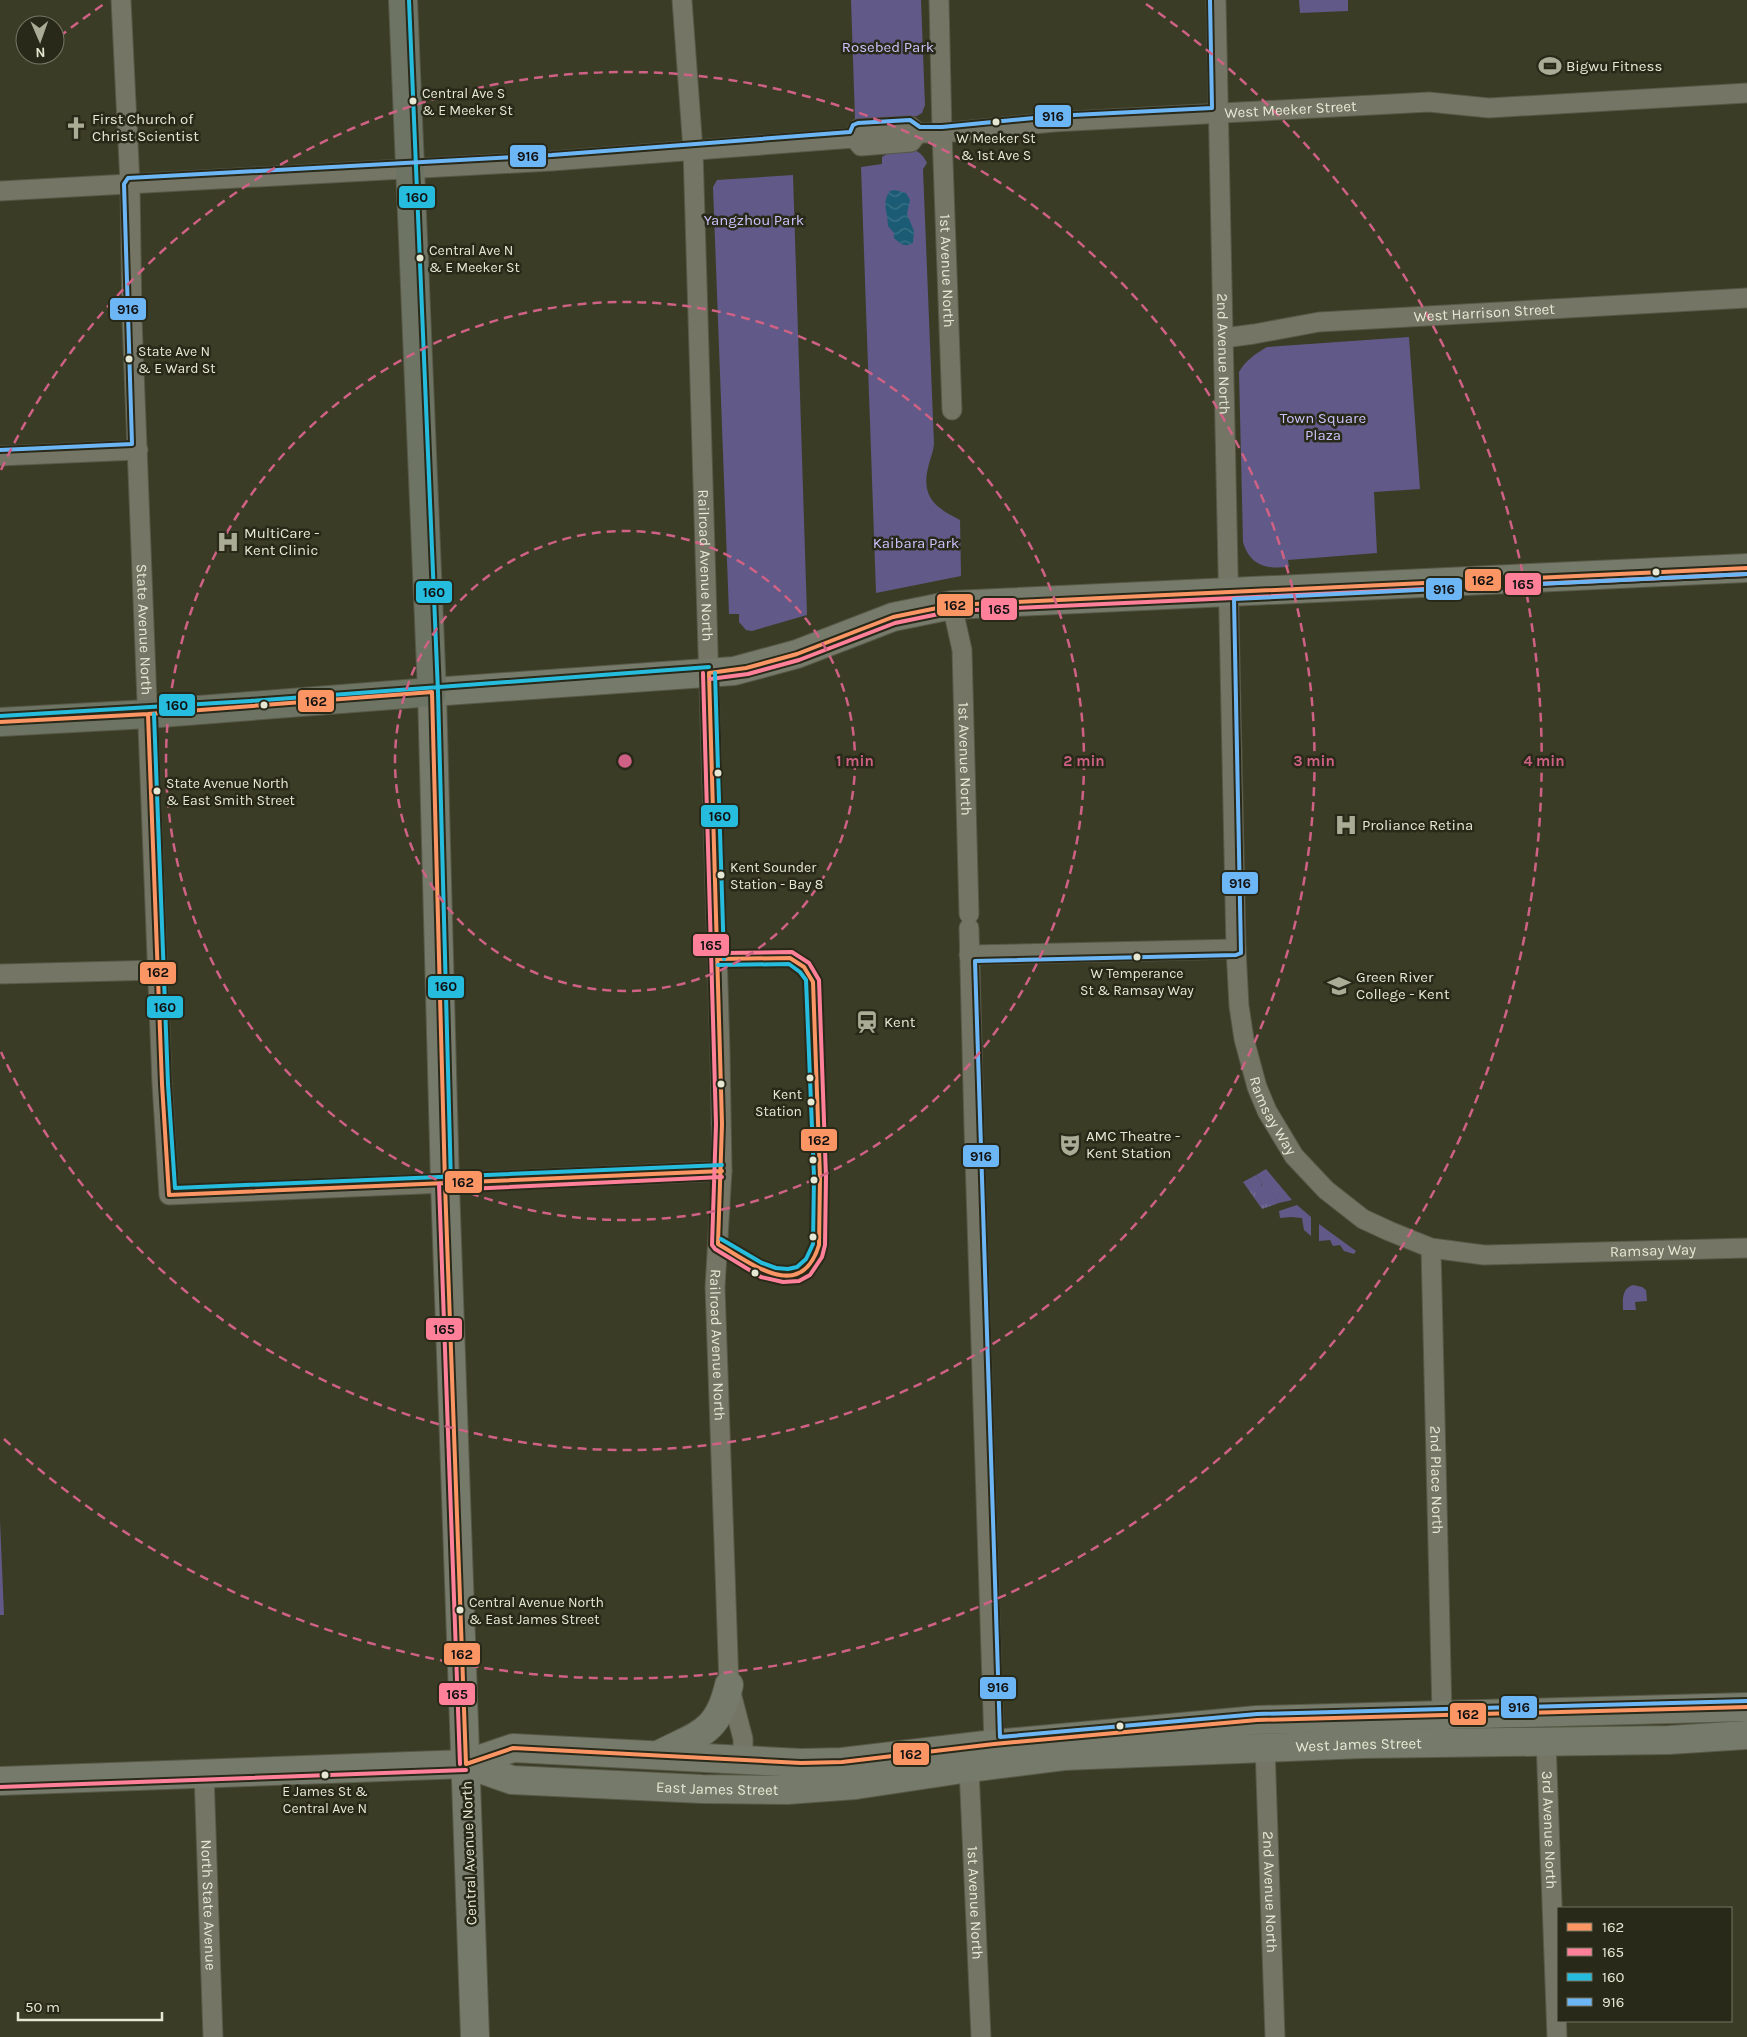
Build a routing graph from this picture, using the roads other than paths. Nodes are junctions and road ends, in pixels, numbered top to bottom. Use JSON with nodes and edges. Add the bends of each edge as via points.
{"nodes":[{"id":1,"x":121,"y":0,"type":"edge"},
{"id":2,"x":403,"y":0,"type":"edge"},
{"id":3,"x":682,"y":0,"type":"edge"},
{"id":4,"x":940,"y":0,"type":"edge"},
{"id":5,"x":1216,"y":0,"type":"edge"},
{"id":6,"x":1747,"y":93,"type":"edge"},
{"id":7,"x":1218,"y":114,"type":"junction"},
{"id":8,"x":942,"y":133,"type":"junction"},
{"id":9,"x":693,"y":150,"type":"junction"},
{"id":10,"x":409,"y":169,"type":"junction"},
{"id":11,"x":130,"y":184,"type":"junction"},
{"id":12,"x":0,"y":191,"type":"edge"},
{"id":13,"x":1747,"y":298,"type":"edge"},
{"id":14,"x":1224,"y":338,"type":"junction"},
{"id":15,"x":952,"y":410,"type":"dead end"},
{"id":16,"x":138,"y":450,"type":"junction"},
{"id":17,"x":0,"y":456,"type":"edge"},
{"id":18,"x":1747,"y":568,"type":"edge"},
{"id":19,"x":1228,"y":593,"type":"junction"},
{"id":20,"x":952,"y":605,"type":"junction"},
{"id":21,"x":709,"y":673,"type":"junction"},
{"id":22,"x":432,"y":692,"type":"junction"},
{"id":23,"x":148,"y":714,"type":"junction"},
{"id":24,"x":0,"y":722,"type":"edge"},
{"id":25,"x":1236,"y":949,"type":"junction"},
{"id":26,"x":969,"y":955,"type":"junction"},
{"id":27,"x":158,"y":970,"type":"junction"},
{"id":28,"x":0,"y":974,"type":"edge"},
{"id":29,"x":722,"y":1171,"type":"junction"},
{"id":30,"x":445,"y":1184,"type":"junction"},
{"id":31,"x":1431,"y":1248,"type":"junction"},
{"id":32,"x":1747,"y":1248,"type":"edge"},
{"id":33,"x":729,"y":1685,"type":"junction"},
{"id":34,"x":1747,"y":1707,"type":"edge"},
{"id":35,"x":1442,"y":1714,"type":"junction"},
{"id":36,"x":1747,"y":1735,"type":"edge"},
{"id":37,"x":1546,"y":1741,"type":"junction"},
{"id":38,"x":994,"y":1744,"type":"junction"},
{"id":39,"x":1326,"y":1745,"type":"junction"},
{"id":40,"x":1265,"y":1747,"type":"junction"},
{"id":41,"x":657,"y":1755,"type":"junction"},
{"id":42,"x":742,"y":1760,"type":"junction"},
{"id":43,"x":842,"y":1762,"type":"joint"},
{"id":44,"x":466,"y":1764,"type":"junction"},
{"id":45,"x":969,"y":1768,"type":"junction"},
{"id":46,"x":204,"y":1773,"type":"junction"},
{"id":47,"x":0,"y":1781,"type":"edge"},
{"id":48,"x":213,"y":2037,"type":"edge"},
{"id":49,"x":475,"y":2037,"type":"edge"},
{"id":50,"x":981,"y":2037,"type":"edge"},
{"id":51,"x":1275,"y":2037,"type":"edge"},
{"id":52,"x":1557,"y":2037,"type":"edge"}],
"edges":[{"from":1,"to":11,"type":"street","name":"State Avenue North"},
{"from":2,"to":10,"type":"main road","name":"Central Avenue North"},
{"from":3,"to":9,"type":"street","name":"Railroad Avenue North"},
{"from":4,"to":8,"type":"street","name":"1st Avenue North"},
{"from":5,"to":7,"type":"street","name":"2nd Avenue North"},
{"from":6,"to":7,"type":"street","name":"West Meeker Street","via":[[1490,108],[1429,102]]},
{"from":7,"to":8,"type":"street","name":"West Meeker Street","via":[[1054,122]]},
{"from":7,"to":14,"type":"street","name":"2nd Avenue North"},
{"from":8,"to":9,"type":"street","name":"West Meeker Street","via":[[918,134],[910,126],[858,130],[849,138]]},
{"from":8,"to":15,"type":"street","name":"1st Avenue North"},
{"from":9,"to":10,"type":"street"},
{"from":9,"to":21,"type":"street","name":"Railroad Avenue North"},
{"from":10,"to":11,"type":"street"},
{"from":10,"to":22,"type":"main road","name":"Central Avenue North"},
{"from":11,"to":12,"type":"street"},
{"from":11,"to":16,"type":"street","name":"State Avenue North"},
{"from":13,"to":14,"type":"street","name":"West Harrison Street","via":[[1319,322]]},
{"from":14,"to":19,"type":"street","name":"2nd Avenue North"},
{"from":16,"to":17,"type":"street"},
{"from":16,"to":23,"type":"street","name":"State Avenue North"},
{"from":18,"to":19,"type":"main road"},
{"from":19,"to":20,"type":"main road"},
{"from":19,"to":25,"type":"street","name":"Ramsay Way"},
{"from":20,"to":21,"type":"main road","via":[[893,617],[797,654],[746,668]]},
{"from":20,"to":26,"type":"street","name":"1st Avenue North","via":[[962,650]]},
{"from":21,"to":22,"type":"main road"},
{"from":21,"to":29,"type":"street","name":"Railroad Avenue North"},
{"from":22,"to":23,"type":"main road"},
{"from":22,"to":30,"type":"main road","name":"Central Avenue North"},
{"from":23,"to":24,"type":"main road"},
{"from":23,"to":27,"type":"street","name":"State Avenue North"},
{"from":25,"to":26,"type":"street"},
{"from":25,"to":31,"type":"street","name":"Ramsay Way","via":[[1244,1039],[1257,1087],[1294,1156],[1347,1207],[1371,1223]]},
{"from":26,"to":38,"type":"street","name":"1st Avenue North"},
{"from":27,"to":28,"type":"street"},
{"from":27,"to":30,"type":"street","name":"State Avenue North","via":[[168,1196]]},
{"from":29,"to":30,"type":"street"},
{"from":29,"to":33,"type":"street","name":"Railroad Avenue North","via":[[715,1287]]},
{"from":30,"to":44,"type":"main road","name":"Central Avenue North"},
{"from":31,"to":32,"type":"street","name":"Ramsay Way","via":[[1484,1255]]},
{"from":31,"to":35,"type":"street","name":"2nd Place North"},
{"from":33,"to":41,"type":"main road","via":[[724,1706],[710,1726],[690,1741]]},
{"from":33,"to":42,"type":"street","name":"Railroad Avenue North","via":[[743,1739]]},
{"from":34,"to":35,"type":"main road","name":"West James Street"},
{"from":35,"to":38,"type":"main road","name":"West James Street","via":[[1257,1720]]},
{"from":35,"to":39,"type":"main road","via":[[1430,1728],[1347,1732]]},
{"from":36,"to":37,"type":"main road","name":"West James Street","via":[[1668,1740]]},
{"from":37,"to":39,"type":"main road","name":"West James Street"},
{"from":37,"to":52,"type":"street","name":"3rd Avenue North"},
{"from":38,"to":43,"type":"main road","name":"West James Street"},
{"from":39,"to":40,"type":"main road","name":"West James Street"},
{"from":40,"to":45,"type":"main road","name":"West James Street","via":[[1064,1756]]},
{"from":40,"to":51,"type":"street","name":"2nd Avenue North"},
{"from":41,"to":42,"type":"main road","name":"East James Street"},
{"from":41,"to":44,"type":"main road","name":"East James Street","via":[[513,1748]]},
{"from":42,"to":43,"type":"main road","name":"East James Street"},
{"from":44,"to":45,"type":"main road","name":"East James Street","via":[[512,1780],[740,1790],[856,1785]]},
{"from":44,"to":46,"type":"main road","name":"East James Street"},
{"from":44,"to":49,"type":"main road","name":"Central Avenue North"},
{"from":45,"to":50,"type":"street","name":"1st Avenue North"},
{"from":46,"to":47,"type":"main road","name":"East James Street"},
{"from":46,"to":48,"type":"street","name":"North State Avenue"}]}
